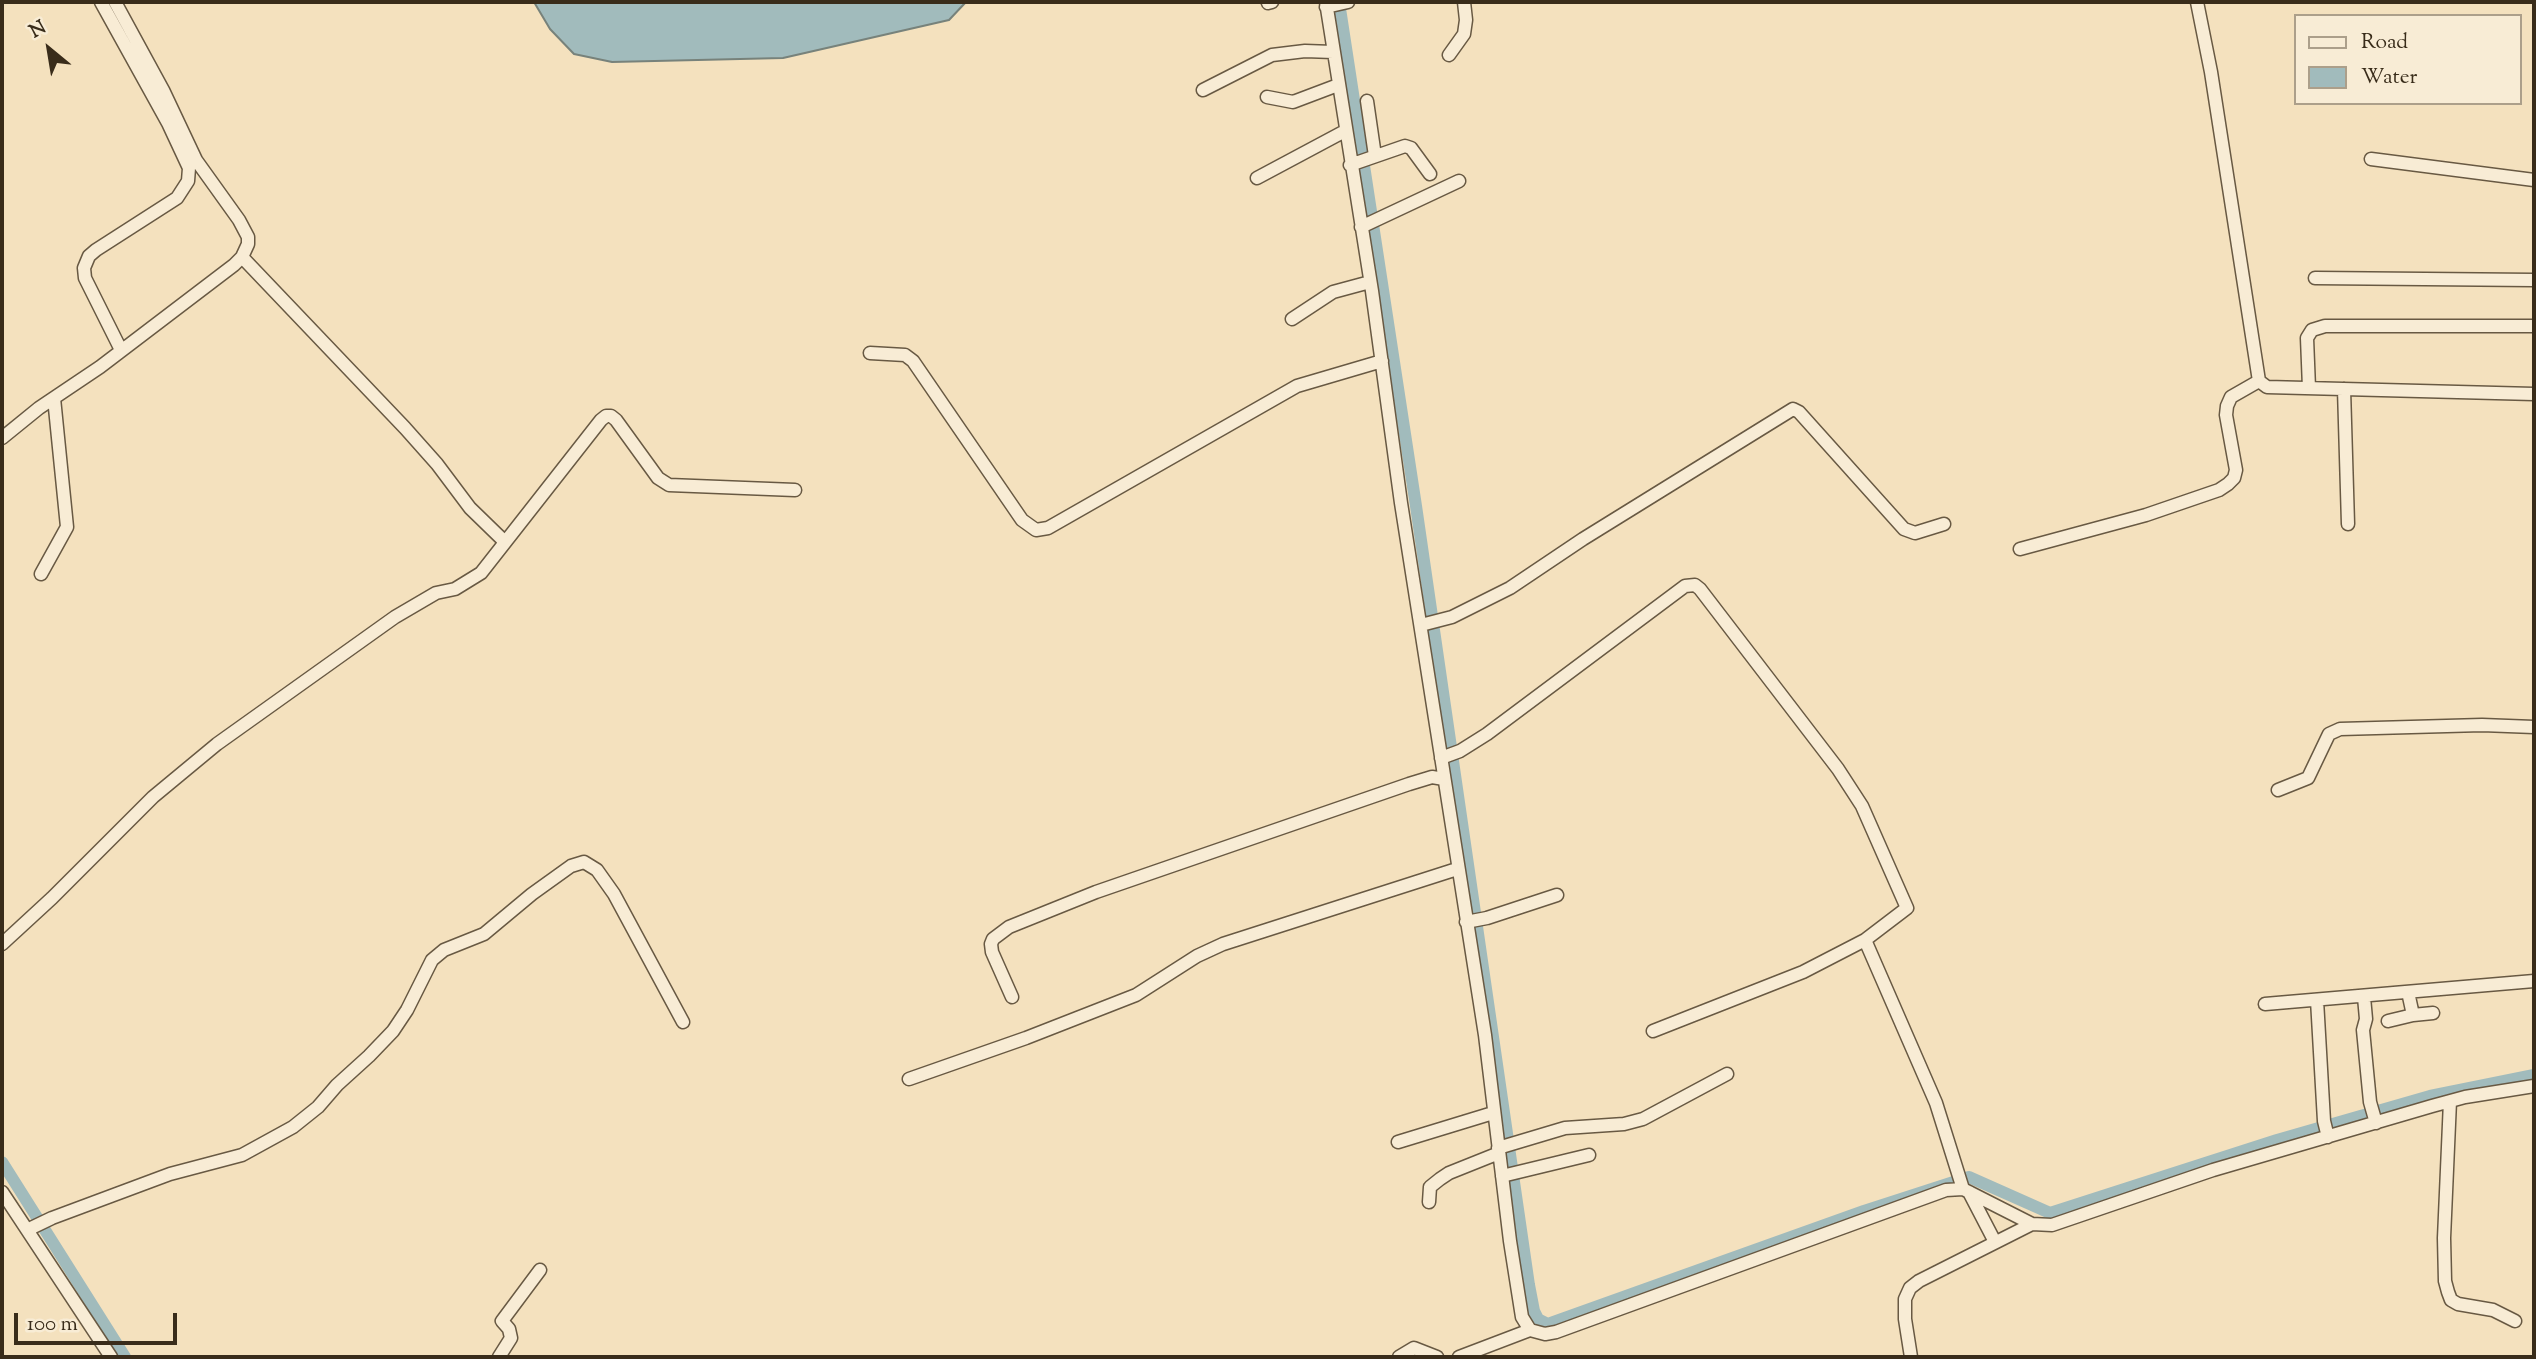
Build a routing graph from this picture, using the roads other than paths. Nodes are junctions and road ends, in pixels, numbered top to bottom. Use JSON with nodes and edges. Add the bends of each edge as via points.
{"nodes":[{"id":1,"x":101,"y":2,"type":"edge"},
{"id":2,"x":115,"y":2,"type":"edge"},
{"id":3,"x":1464,"y":2,"type":"edge"},
{"id":4,"x":2197,"y":2,"type":"edge"},
{"id":5,"x":1336,"y":4,"type":"edge"},
{"id":6,"x":1333,"y":51,"type":"junction"},
{"id":7,"x":1449,"y":55,"type":"dead end"},
{"id":8,"x":1338,"y":85,"type":"junction"},
{"id":9,"x":1203,"y":90,"type":"dead end"},
{"id":10,"x":1267,"y":97,"type":"dead end"},
{"id":11,"x":1367,"y":101,"type":"dead end"},
{"id":12,"x":1345,"y":131,"type":"junction"},
{"id":13,"x":1375,"y":156,"type":"junction"},
{"id":14,"x":2371,"y":159,"type":"dead end"},
{"id":15,"x":1350,"y":165,"type":"junction"},
{"id":16,"x":1430,"y":174,"type":"dead end"},
{"id":17,"x":1257,"y":178,"type":"dead end"},
{"id":18,"x":2534,"y":180,"type":"edge"},
{"id":19,"x":1459,"y":181,"type":"dead end"},
{"id":20,"x":1361,"y":227,"type":"junction"},
{"id":21,"x":242,"y":257,"type":"junction"},
{"id":22,"x":2315,"y":278,"type":"dead end"},
{"id":23,"x":2534,"y":280,"type":"edge"},
{"id":24,"x":1370,"y":282,"type":"junction"},
{"id":25,"x":1292,"y":319,"type":"dead end"},
{"id":26,"x":2534,"y":327,"type":"edge"},
{"id":27,"x":121,"y":350,"type":"junction"},
{"id":28,"x":870,"y":352,"type":"dead end"},
{"id":29,"x":1382,"y":361,"type":"junction"},
{"id":30,"x":2259,"y":381,"type":"junction"},
{"id":31,"x":2309,"y":388,"type":"junction"},
{"id":32,"x":2344,"y":388,"type":"junction"},
{"id":33,"x":2534,"y":394,"type":"edge"},
{"id":34,"x":54,"y":398,"type":"junction"},
{"id":35,"x":2,"y":438,"type":"edge"},
{"id":36,"x":796,"y":490,"type":"dead end"},
{"id":37,"x":1944,"y":524,"type":"dead end"},
{"id":38,"x":2348,"y":524,"type":"dead end"},
{"id":39,"x":505,"y":542,"type":"junction"},
{"id":40,"x":2020,"y":549,"type":"dead end"},
{"id":41,"x":41,"y":574,"type":"dead end"},
{"id":42,"x":1428,"y":624,"type":"junction"},
{"id":43,"x":2534,"y":727,"type":"edge"},
{"id":44,"x":1449,"y":755,"type":"junction"},
{"id":45,"x":1444,"y":779,"type":"junction"},
{"id":46,"x":2278,"y":790,"type":"dead end"},
{"id":47,"x":1457,"y":869,"type":"junction"},
{"id":48,"x":1557,"y":895,"type":"dead end"},
{"id":49,"x":1469,"y":921,"type":"junction"},
{"id":50,"x":1865,"y":940,"type":"junction"},
{"id":51,"x":2,"y":944,"type":"edge"},
{"id":52,"x":2534,"y":981,"type":"edge"},
{"id":53,"x":2408,"y":992,"type":"junction"},
{"id":54,"x":2364,"y":996,"type":"junction"},
{"id":55,"x":1012,"y":997,"type":"dead end"},
{"id":56,"x":2317,"y":1000,"type":"junction"},
{"id":57,"x":2265,"y":1004,"type":"dead end"},
{"id":58,"x":2433,"y":1013,"type":"dead end"},
{"id":59,"x":2413,"y":1015,"type":"junction"},
{"id":60,"x":2388,"y":1021,"type":"dead end"},
{"id":61,"x":683,"y":1022,"type":"dead end"},
{"id":62,"x":1653,"y":1031,"type":"dead end"},
{"id":63,"x":1727,"y":1074,"type":"dead end"},
{"id":64,"x":909,"y":1079,"type":"dead end"},
{"id":65,"x":2534,"y":1086,"type":"edge"},
{"id":66,"x":2450,"y":1101,"type":"junction"},
{"id":67,"x":1493,"y":1113,"type":"junction"},
{"id":68,"x":2375,"y":1119,"type":"junction"},
{"id":69,"x":2326,"y":1129,"type":"junction"},
{"id":70,"x":1398,"y":1142,"type":"dead end"},
{"id":71,"x":1504,"y":1148,"type":"junction"},
{"id":72,"x":1589,"y":1155,"type":"dead end"},
{"id":73,"x":1502,"y":1176,"type":"junction"},
{"id":74,"x":1962,"y":1183,"type":"junction"},
{"id":75,"x":2,"y":1192,"type":"edge"},
{"id":76,"x":1429,"y":1202,"type":"dead end"},
{"id":77,"x":2032,"y":1224,"type":"junction"},
{"id":78,"x":31,"y":1228,"type":"junction"},
{"id":79,"x":1995,"y":1242,"type":"junction"},
{"id":80,"x":540,"y":1270,"type":"dead end"},
{"id":81,"x":2515,"y":1321,"type":"dead end"},
{"id":82,"x":1530,"y":1330,"type":"junction"},
{"id":83,"x":111,"y":1357,"type":"edge"},
{"id":84,"x":499,"y":1357,"type":"edge"},
{"id":85,"x":1399,"y":1357,"type":"edge"},
{"id":86,"x":1437,"y":1357,"type":"edge"},
{"id":87,"x":1459,"y":1357,"type":"edge"},
{"id":88,"x":1911,"y":1357,"type":"edge"}],
"edges":[{"from":1,"to":27,"type":"street","via":[[188,168],[188,181],[177,198],[96,250],[84,268]]},
{"from":2,"to":21,"type":"street","via":[[196,160],[248,237]]},
{"from":3,"to":7,"type":"street","via":[[1464,34]]},
{"from":4,"to":30,"type":"street"},
{"from":5,"to":6,"type":"street"},
{"from":6,"to":8,"type":"street"},
{"from":6,"to":9,"type":"street","via":[[1272,55]]},
{"from":8,"to":10,"type":"street","via":[[1293,102]]},
{"from":8,"to":12,"type":"street"},
{"from":11,"to":13,"type":"street"},
{"from":12,"to":15,"type":"street"},
{"from":12,"to":17,"type":"street"},
{"from":13,"to":15,"type":"street"},
{"from":13,"to":16,"type":"street","via":[[1411,148]]},
{"from":14,"to":18,"type":"street"},
{"from":15,"to":20,"type":"street"},
{"from":19,"to":20,"type":"street"},
{"from":20,"to":24,"type":"street"},
{"from":21,"to":27,"type":"street"},
{"from":21,"to":39,"type":"street","via":[[405,428],[470,508]]},
{"from":22,"to":23,"type":"street"},
{"from":24,"to":25,"type":"street","via":[[1334,292]]},
{"from":24,"to":29,"type":"street"},
{"from":26,"to":31,"type":"street","via":[[2325,326],[2312,330],[2307,338]]},
{"from":27,"to":34,"type":"street"},
{"from":28,"to":29,"type":"street","via":[[905,355],[913,361],[1022,520],[1036,530],[1048,528],[1297,386]]},
{"from":29,"to":42,"type":"street","via":[[1401,503]]},
{"from":30,"to":31,"type":"street","via":[[2267,387]]},
{"from":30,"to":40,"type":"street","via":[[2242,388],[2227,406],[2236,470],[2228,484],[2146,514]]},
{"from":31,"to":32,"type":"street"},
{"from":32,"to":33,"type":"street"},
{"from":32,"to":38,"type":"street"},
{"from":34,"to":35,"type":"street"},
{"from":34,"to":41,"type":"street","via":[[67,527]]},
{"from":36,"to":39,"type":"street","via":[[669,485],[658,478],[616,421],[606,416]]},
{"from":37,"to":42,"type":"street","via":[[1916,533],[1904,529],[1793,409],[1510,588]]},
{"from":39,"to":51,"type":"street","via":[[470,581],[436,593],[395,617],[217,744],[153,797]]},
{"from":42,"to":44,"type":"street"},
{"from":43,"to":46,"type":"street","via":[[2340,729],[2329,734],[2308,778]]},
{"from":44,"to":45,"type":"street"},
{"from":44,"to":50,"type":"street","via":[[1488,734],[1685,586],[1695,585],[1838,769],[1877,836],[1907,908]]},
{"from":45,"to":47,"type":"street"},
{"from":45,"to":55,"type":"street","via":[[1409,783],[1009,927],[991,944]]},
{"from":47,"to":49,"type":"street"},
{"from":47,"to":64,"type":"street","via":[[1223,944],[1136,995]]},
{"from":48,"to":49,"type":"street"},
{"from":49,"to":67,"type":"street"},
{"from":50,"to":62,"type":"street","via":[[1803,972]]},
{"from":50,"to":74,"type":"street","via":[[1936,1103]]},
{"from":52,"to":53,"type":"street"},
{"from":53,"to":54,"type":"street"},
{"from":53,"to":59,"type":"street"},
{"from":54,"to":56,"type":"street"},
{"from":54,"to":68,"type":"street"},
{"from":56,"to":57,"type":"street"},
{"from":56,"to":69,"type":"street"},
{"from":58,"to":59,"type":"street"},
{"from":59,"to":60,"type":"street"},
{"from":61,"to":78,"type":"street","via":[[597,870],[584,862],[571,866],[484,934],[444,950],[432,960],[393,1031],[293,1127],[242,1155],[178,1172]]},
{"from":63,"to":71,"type":"street","via":[[1643,1119],[1565,1128]]},
{"from":65,"to":66,"type":"street"},
{"from":66,"to":68,"type":"street"},
{"from":66,"to":81,"type":"street","via":[[2444,1238],[2448,1292],[2458,1304],[2493,1310]]},
{"from":67,"to":70,"type":"street"},
{"from":67,"to":71,"type":"street"},
{"from":68,"to":69,"type":"street"},
{"from":69,"to":77,"type":"street","via":[[2072,1219]]},
{"from":71,"to":73,"type":"street"},
{"from":71,"to":76,"type":"street","via":[[1449,1172],[1430,1186]]},
{"from":72,"to":73,"type":"street"},
{"from":73,"to":82,"type":"street","via":[[1522,1317]]},
{"from":74,"to":77,"type":"street"},
{"from":74,"to":79,"type":"street"},
{"from":74,"to":82,"type":"street","via":[[1556,1332]]},
{"from":75,"to":78,"type":"street"},
{"from":77,"to":79,"type":"street"},
{"from":78,"to":83,"type":"street"},
{"from":79,"to":88,"type":"street","via":[[1910,1288],[1905,1319]]},
{"from":80,"to":84,"type":"street","via":[[502,1321],[510,1338]]},
{"from":82,"to":87,"type":"street"},
{"from":85,"to":86,"type":"street","via":[[1414,1348]]}]}
